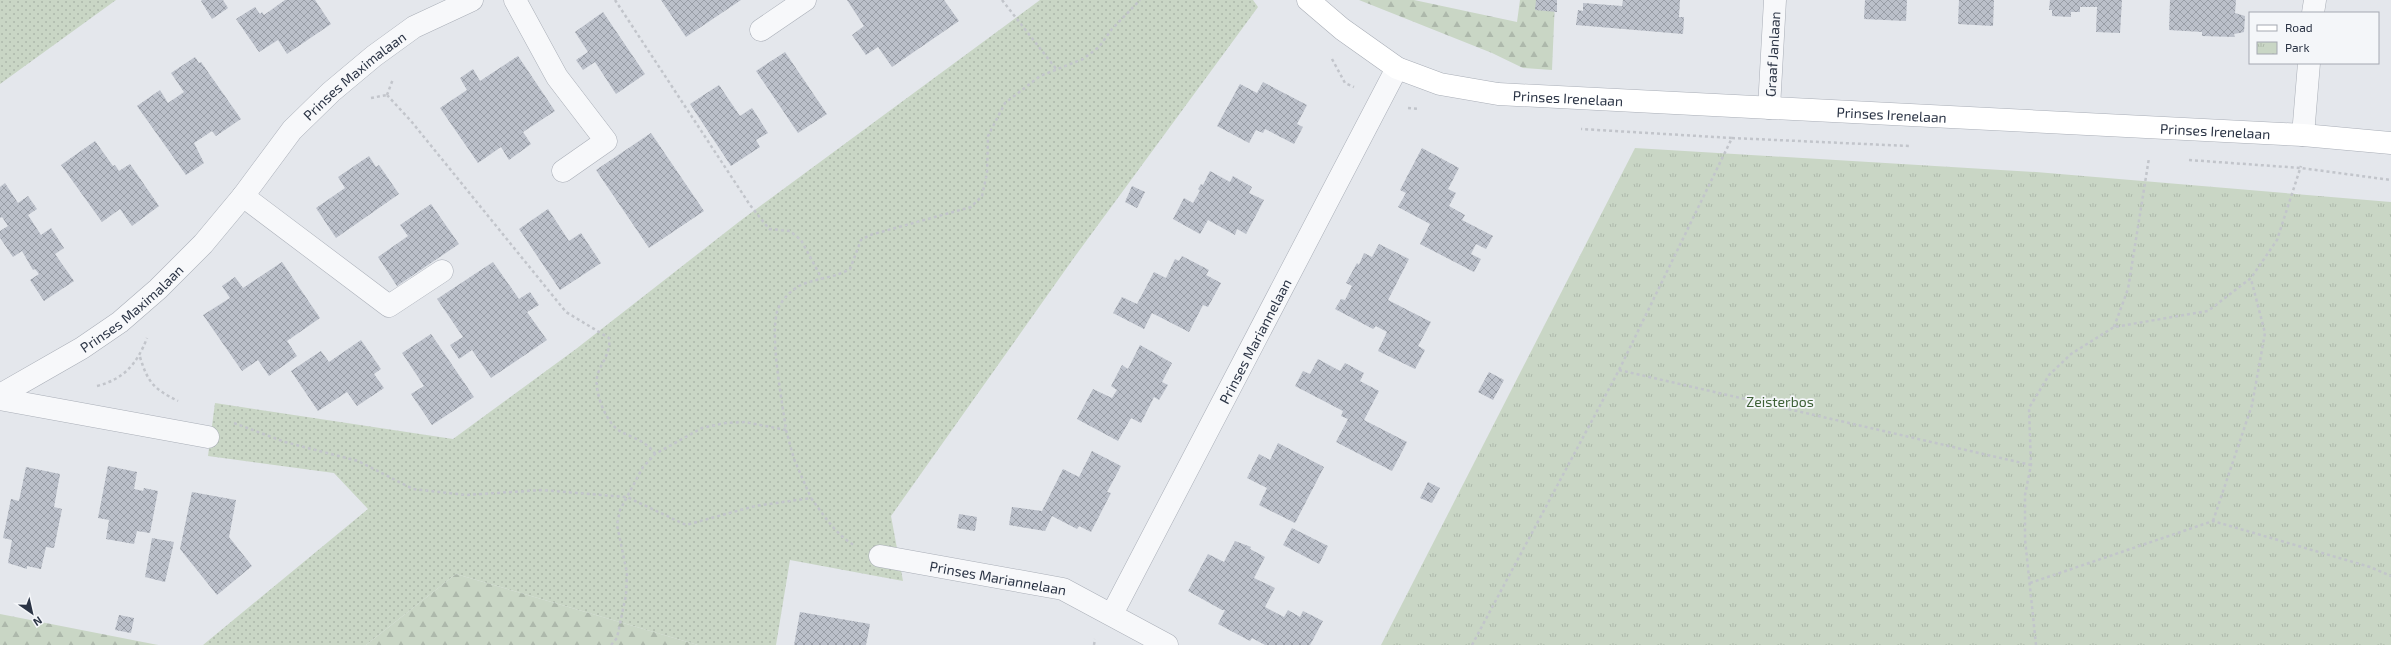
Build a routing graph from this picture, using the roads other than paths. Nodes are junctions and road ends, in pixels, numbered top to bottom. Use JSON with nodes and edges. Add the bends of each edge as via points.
{"nodes":[{"id":1,"x":472,"y":0,"type":"edge"},
{"id":2,"x":514,"y":0,"type":"edge"},
{"id":3,"x":805,"y":0,"type":"edge"},
{"id":4,"x":1308,"y":0,"type":"edge"},
{"id":5,"x":1775,"y":0,"type":"edge"},
{"id":6,"x":2315,"y":0,"type":"edge"},
{"id":7,"x":2314,"y":12,"type":"edge"},
{"id":8,"x":761,"y":30,"type":"dead end"},
{"id":9,"x":2309,"y":64,"type":"edge"},
{"id":10,"x":1397,"y":68,"type":"junction"},
{"id":11,"x":1769,"y":108,"type":"junction"},
{"id":12,"x":2303,"y":134,"type":"junction"},
{"id":13,"x":2391,"y":143,"type":"edge"},
{"id":14,"x":563,"y":171,"type":"dead end"},
{"id":15,"x":243,"y":196,"type":"junction"},
{"id":16,"x":442,"y":271,"type":"dead end"},
{"id":17,"x":0,"y":395,"type":"edge"},
{"id":18,"x":0,"y":400,"type":"edge"},
{"id":19,"x":208,"y":437,"type":"dead end"},
{"id":20,"x":880,"y":556,"type":"road end"},
{"id":21,"x":1112,"y":614,"type":"junction"},
{"id":22,"x":1167,"y":645,"type":"edge"}],
"edges":[{"from":1,"to":15,"type":"street","name":"Prinses Maximalaan","via":[[414,27],[331,92],[292,130]]},
{"from":2,"to":14,"type":"street","via":[[557,77],[606,141]]},
{"from":3,"to":8,"type":"street"},
{"from":4,"to":10,"type":"street","name":"Prinses Irenelaan","via":[[1342,29]]},
{"from":5,"to":11,"type":"street","name":"Graaf Janlaan"},
{"from":6,"to":7,"type":"street"},
{"from":9,"to":12,"type":"street"},
{"from":10,"to":11,"type":"street","name":"Prinses Irenelaan","via":[[1440,84],[1498,94]]},
{"from":10,"to":21,"type":"street","name":"Prinses Mariannelaan"},
{"from":11,"to":12,"type":"street","name":"Prinses Irenelaan"},
{"from":12,"to":13,"type":"street","name":"Prinses Irenelaan"},
{"from":15,"to":16,"type":"street","via":[[389,306]]},
{"from":15,"to":17,"type":"street","name":"Prinses Maximalaan","via":[[203,244],[120,322],[82,348]]},
{"from":18,"to":19,"type":"street"},
{"from":20,"to":21,"type":"street","name":"Prinses Mariannelaan","via":[[1063,589]]},
{"from":21,"to":22,"type":"street","name":"Prinses Mariannelaan"}]}
